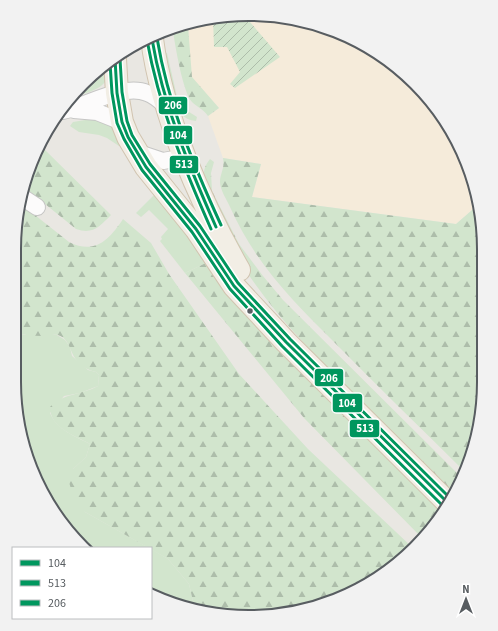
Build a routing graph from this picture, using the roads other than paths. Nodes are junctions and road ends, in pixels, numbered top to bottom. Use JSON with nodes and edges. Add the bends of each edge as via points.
{"nodes":[{"id":1,"x":153,"y":43,"type":"edge"},
{"id":2,"x":116,"y":63,"type":"edge"},
{"id":3,"x":117,"y":93,"type":"junction"},
{"id":4,"x":168,"y":108,"type":"junction"},
{"id":5,"x":69,"y":109,"type":"edge"},
{"id":6,"x":68,"y":110,"type":"edge"},
{"id":7,"x":122,"y":122,"type":"junction"},
{"id":8,"x":136,"y":152,"type":"junction"},
{"id":9,"x":186,"y":157,"type":"junction"},
{"id":10,"x":26,"y":200,"type":"edge"},
{"id":11,"x":37,"y":207,"type":"dead end"},
{"id":12,"x":286,"y":342,"type":"junction"},
{"id":13,"x":444,"y":499,"type":"edge"}],
"edges":[{"from":1,"to":4,"type":"main road"},
{"from":2,"to":3,"type":"main road"},
{"from":3,"to":4,"type":"street","via":[[146,92]]},
{"from":3,"to":5,"type":"street"},
{"from":3,"to":7,"type":"main road"},
{"from":4,"to":9,"type":"main road"},
{"from":6,"to":7,"type":"street","via":[[97,112]]},
{"from":7,"to":8,"type":"main road"},
{"from":8,"to":9,"type":"street","via":[[163,161]]},
{"from":8,"to":12,"type":"main road","via":[[196,229],[234,286]]},
{"from":9,"to":12,"type":"main road","via":[[224,244]]},
{"from":10,"to":11,"type":"street"},
{"from":12,"to":13,"type":"main road"}]}
